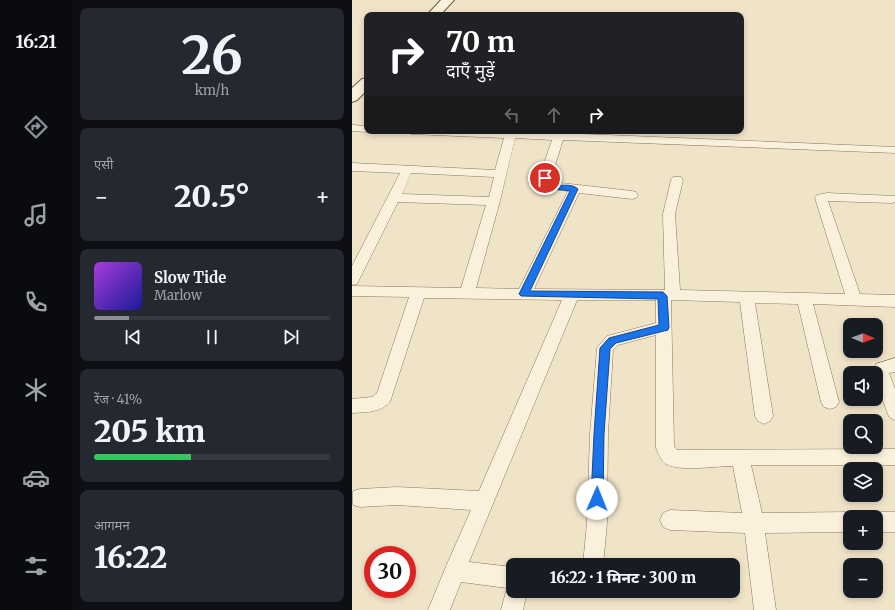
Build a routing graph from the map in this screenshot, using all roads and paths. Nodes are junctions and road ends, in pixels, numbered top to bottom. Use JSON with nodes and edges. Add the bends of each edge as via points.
{"nodes":[{"id":1,"x":448,"y":0,"type":"edge"},
{"id":2,"x":436,"y":12,"type":"edge"},
{"id":3,"x":364,"y":85,"type":"edge"},
{"id":4,"x":352,"y":97,"type":"edge"},
{"id":5,"x":352,"y":128,"type":"edge"},
{"id":6,"x":364,"y":129,"type":"edge"},
{"id":7,"x":485,"y":134,"type":"edge"},
{"id":8,"x":510,"y":135,"type":"junction"},
{"id":9,"x":559,"y":136,"type":"junction"},
{"id":10,"x":895,"y":150,"type":"edge"},
{"id":11,"x":352,"y":167,"type":"edge"},
{"id":12,"x":407,"y":170,"type":"junction"},
{"id":13,"x":499,"y":174,"type":"junction"},
{"id":14,"x":677,"y":180,"type":"dead end"},
{"id":15,"x":574,"y":189,"type":"junction"},
{"id":16,"x":632,"y":195,"type":"dead end"},
{"id":17,"x":394,"y":198,"type":"junction"},
{"id":18,"x":892,"y":199,"type":"dead end"},
{"id":19,"x":494,"y":201,"type":"junction"},
{"id":20,"x":352,"y":280,"type":"edge"},
{"id":21,"x":352,"y":291,"type":"edge"},
{"id":22,"x":467,"y":293,"type":"junction"},
{"id":23,"x":418,"y":294,"type":"junction"},
{"id":24,"x":524,"y":294,"type":"junction"},
{"id":25,"x":668,"y":295,"type":"junction"},
{"id":26,"x":572,"y":296,"type":"junction"},
{"id":27,"x":747,"y":298,"type":"junction"},
{"id":28,"x":804,"y":299,"type":"junction"},
{"id":29,"x":854,"y":300,"type":"junction"},
{"id":30,"x":895,"y":301,"type":"edge"},
{"id":31,"x":664,"y":327,"type":"junction"},
{"id":32,"x":895,"y":366,"type":"edge"},
{"id":33,"x":830,"y":402,"type":"dead end"},
{"id":34,"x":352,"y":406,"type":"edge"},
{"id":35,"x":895,"y":412,"type":"edge"},
{"id":36,"x":764,"y":416,"type":"dead end"},
{"id":37,"x":740,"y":457,"type":"junction"},
{"id":38,"x":895,"y":457,"type":"edge"},
{"id":39,"x":360,"y":498,"type":"dead end"},
{"id":40,"x":485,"y":500,"type":"junction"},
{"id":41,"x":670,"y":520,"type":"dead end"},
{"id":42,"x":754,"y":522,"type":"junction"},
{"id":43,"x":843,"y":522,"type":"edge"},
{"id":44,"x":883,"y":522,"type":"edge"},
{"id":45,"x":895,"y":522,"type":"edge"},
{"id":46,"x":594,"y":558,"type":"edge"},
{"id":47,"x":454,"y":571,"type":"junction"},
{"id":48,"x":506,"y":577,"type":"edge"},
{"id":49,"x":515,"y":598,"type":"edge"},
{"id":50,"x":439,"y":610,"type":"edge"},
{"id":51,"x":512,"y":610,"type":"edge"},
{"id":52,"x":765,"y":610,"type":"edge"}],
"edges":[{"from":1,"to":2,"type":"street"},
{"from":3,"to":4,"type":"street"},
{"from":5,"to":6,"type":"street"},
{"from":7,"to":8,"type":"street"},
{"from":8,"to":9,"type":"street"},
{"from":8,"to":13,"type":"street"},
{"from":9,"to":10,"type":"street"},
{"from":9,"to":15,"type":"street","via":[[545,182],[550,186]]},
{"from":11,"to":12,"type":"street"},
{"from":12,"to":13,"type":"street"},
{"from":12,"to":17,"type":"street"},
{"from":13,"to":19,"type":"street"},
{"from":14,"to":25,"type":"street","via":[[669,214]]},
{"from":15,"to":16,"type":"street"},
{"from":15,"to":24,"type":"street"},
{"from":17,"to":19,"type":"street"},
{"from":17,"to":20,"type":"street"},
{"from":18,"to":29,"type":"street","via":[[822,198]]},
{"from":19,"to":22,"type":"street"},
{"from":21,"to":23,"type":"street"},
{"from":22,"to":23,"type":"street"},
{"from":22,"to":24,"type":"street"},
{"from":23,"to":34,"type":"street","via":[[384,397],[374,405]]},
{"from":24,"to":26,"type":"street"},
{"from":25,"to":26,"type":"street"},
{"from":25,"to":27,"type":"street"},
{"from":25,"to":31,"type":"street"},
{"from":26,"to":40,"type":"street"},
{"from":27,"to":28,"type":"street"},
{"from":27,"to":36,"type":"street"},
{"from":28,"to":29,"type":"street"},
{"from":28,"to":33,"type":"street"},
{"from":29,"to":30,"type":"street"},
{"from":31,"to":37,"type":"street","via":[[664,419],[667,453],[678,460]]},
{"from":31,"to":46,"type":"street","via":[[613,340],[605,348]]},
{"from":32,"to":35,"type":"street","via":[[882,369],[881,373]]},
{"from":37,"to":38,"type":"street"},
{"from":37,"to":42,"type":"street"},
{"from":39,"to":40,"type":"street","via":[[398,496]]},
{"from":40,"to":47,"type":"street"},
{"from":41,"to":42,"type":"street"},
{"from":42,"to":43,"type":"street"},
{"from":42,"to":52,"type":"street"},
{"from":44,"to":45,"type":"street"},
{"from":47,"to":48,"type":"street"},
{"from":47,"to":50,"type":"street"},
{"from":49,"to":51,"type":"street"}]}
